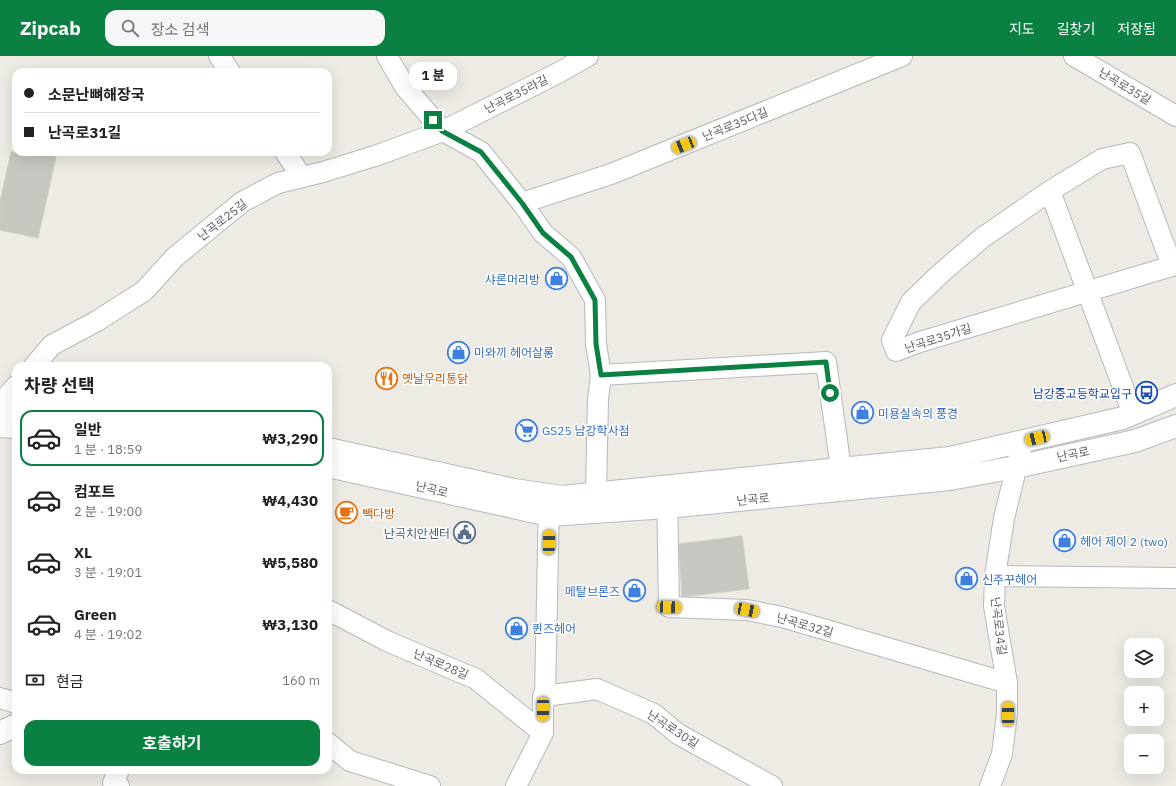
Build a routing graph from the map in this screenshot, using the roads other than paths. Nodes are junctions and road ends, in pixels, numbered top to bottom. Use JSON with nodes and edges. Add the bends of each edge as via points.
{"nodes":[{"id":1,"x":219,"y":56,"type":"edge"},
{"id":2,"x":588,"y":56,"type":"edge"},
{"id":3,"x":902,"y":56,"type":"edge"},
{"id":4,"x":1074,"y":56,"type":"edge"},
{"id":5,"x":392,"y":58,"type":"edge"},
{"id":6,"x":227,"y":68,"type":"edge"},
{"id":7,"x":1176,"y":116,"type":"edge"},
{"id":8,"x":442,"y":131,"type":"junction"},
{"id":9,"x":288,"y":156,"type":"edge"},
{"id":10,"x":302,"y":177,"type":"junction"},
{"id":11,"x":1050,"y":191,"type":"junction"},
{"id":12,"x":522,"y":203,"type":"junction"},
{"id":13,"x":1174,"y":266,"type":"edge"},
{"id":14,"x":1087,"y":292,"type":"junction"},
{"id":15,"x":37,"y":362,"type":"edge"},
{"id":16,"x":601,"y":375,"type":"junction"},
{"id":17,"x":12,"y":390,"type":"edge"},
{"id":18,"x":1176,"y":395,"type":"edge"},
{"id":19,"x":0,"y":404,"type":"edge"},
{"id":20,"x":12,"y":406,"type":"edge"},
{"id":21,"x":1133,"y":414,"type":"junction"},
{"id":22,"x":0,"y":426,"type":"edge"},
{"id":23,"x":1176,"y":426,"type":"edge"},
{"id":24,"x":12,"y":427,"type":"edge"},
{"id":25,"x":1022,"y":441,"type":"junction"},
{"id":26,"x":332,"y":462,"type":"edge"},
{"id":27,"x":1016,"y":467,"type":"junction"},
{"id":28,"x":841,"y":469,"type":"junction"},
{"id":29,"x":667,"y":497,"type":"junction"},
{"id":30,"x":597,"y":503,"type":"junction"},
{"id":31,"x":549,"y":506,"type":"junction"},
{"id":32,"x":995,"y":576,"type":"junction"},
{"id":33,"x":1176,"y":578,"type":"edge"},
{"id":34,"x":332,"y":612,"type":"edge"},
{"id":35,"x":1007,"y":683,"type":"junction"},
{"id":36,"x":545,"y":696,"type":"junction"},
{"id":37,"x":0,"y":698,"type":"edge"},
{"id":38,"x":12,"y":702,"type":"edge"},
{"id":39,"x":12,"y":727,"type":"edge"},
{"id":40,"x":0,"y":733,"type":"edge"},
{"id":41,"x":543,"y":733,"type":"junction"},
{"id":42,"x":332,"y":746,"type":"edge"},
{"id":43,"x":118,"y":774,"type":"edge"},
{"id":44,"x":119,"y":786,"type":"edge"},
{"id":45,"x":430,"y":786,"type":"edge"},
{"id":46,"x":516,"y":786,"type":"edge"},
{"id":47,"x":772,"y":786,"type":"edge"},
{"id":48,"x":990,"y":786,"type":"edge"}],
"edges":[{"from":1,"to":6,"type":"street"},
{"from":2,"to":8,"type":"street","name":"난곡로35라길"},
{"from":3,"to":12,"type":"street","name":"난곡로35다길","via":[[611,174]]},
{"from":4,"to":7,"type":"street","name":"난곡로35길"},
{"from":5,"to":8,"type":"street","via":[[405,87]]},
{"from":8,"to":10,"type":"street","name":"난곡로25길","via":[[378,155]]},
{"from":8,"to":12,"type":"street","via":[[481,152]]},
{"from":9,"to":10,"type":"street"},
{"from":10,"to":15,"type":"street","name":"난곡로25길","via":[[278,183],[242,202],[174,257],[144,291],[97,321],[52,345]]},
{"from":11,"to":13,"type":"street","name":"난곡로35가길","via":[[1102,159],[1130,153]]},
{"from":11,"to":14,"type":"street"},
{"from":11,"to":14,"type":"street","name":"난곡로35가길","via":[[982,238],[911,302],[892,340],[896,351]]},
{"from":12,"to":16,"type":"street","via":[[543,233],[571,257],[595,300],[596,344]]},
{"from":13,"to":14,"type":"street","name":"난곡로35가길"},
{"from":14,"to":21,"type":"street"},
{"from":16,"to":28,"type":"street","via":[[826,362]]},
{"from":16,"to":30,"type":"street","via":[[598,399]]},
{"from":17,"to":19,"type":"street"},
{"from":18,"to":21,"type":"main road","name":"난곡로"},
{"from":19,"to":20,"type":"main road"},
{"from":21,"to":25,"type":"main road","name":"난곡로"},
{"from":22,"to":24,"type":"main road"},
{"from":23,"to":27,"type":"main road","name":"난곡로","via":[[1135,441]]},
{"from":25,"to":27,"type":"street","name":"난곡로34길"},
{"from":25,"to":28,"type":"main road","name":"난곡로","via":[[950,458]]},
{"from":26,"to":31,"type":"main road","name":"난곡로","via":[[514,490]]},
{"from":27,"to":29,"type":"main road","name":"난곡로","via":[[950,479]]},
{"from":27,"to":32,"type":"street","name":"난곡로34길","via":[[1004,518]]},
{"from":28,"to":29,"type":"main road","name":"난곡로"},
{"from":29,"to":30,"type":"main road","name":"난곡로"},
{"from":29,"to":35,"type":"street","name":"난곡로32길","via":[[669,607],[747,610],[782,617]]},
{"from":30,"to":31,"type":"main road","name":"난곡로","via":[[562,497]]},
{"from":31,"to":36,"type":"street"},
{"from":32,"to":33,"type":"street"},
{"from":32,"to":35,"type":"street","name":"난곡로34길","via":[[994,606]]},
{"from":34,"to":41,"type":"street","name":"난곡로28길","via":[[387,641],[476,679]]},
{"from":35,"to":48,"type":"street","name":"난곡로34길","via":[[1008,714],[1002,754]]},
{"from":36,"to":41,"type":"street"},
{"from":36,"to":47,"type":"street","name":"난곡로30길","via":[[597,689],[654,714],[678,734]]},
{"from":37,"to":38,"type":"street"},
{"from":39,"to":40,"type":"main road"},
{"from":41,"to":46,"type":"street"},
{"from":42,"to":45,"type":"street","via":[[350,761]]},
{"from":43,"to":44,"type":"street","via":[[113,783]]}]}
